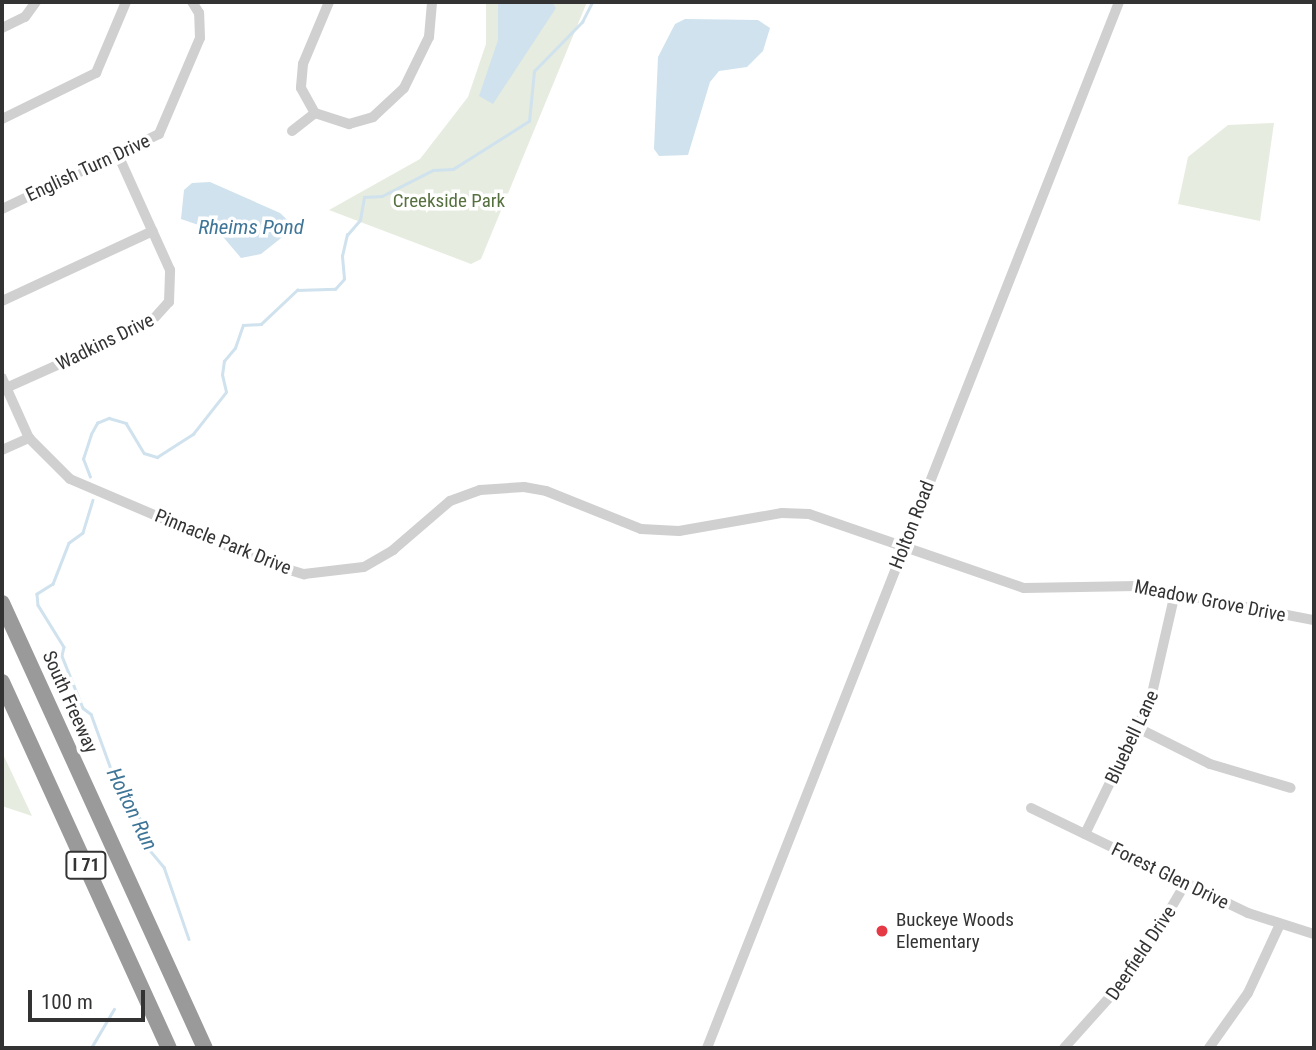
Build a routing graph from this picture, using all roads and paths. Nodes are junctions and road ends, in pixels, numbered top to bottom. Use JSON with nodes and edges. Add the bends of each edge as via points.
{"nodes":[{"id":1,"x":36,"y":2,"type":"edge"},
{"id":2,"x":126,"y":2,"type":"edge"},
{"id":3,"x":192,"y":2,"type":"edge"},
{"id":4,"x":329,"y":2,"type":"edge"},
{"id":5,"x":432,"y":2,"type":"edge"},
{"id":6,"x":1119,"y":2,"type":"edge"},
{"id":7,"x":2,"y":28,"type":"edge"},
{"id":8,"x":315,"y":113,"type":"junction"},
{"id":9,"x":2,"y":119,"type":"edge"},
{"id":10,"x":292,"y":131,"type":"dead end"},
{"id":11,"x":119,"y":157,"type":"junction"},
{"id":12,"x":2,"y":209,"type":"edge"},
{"id":13,"x":153,"y":231,"type":"junction"},
{"id":14,"x":2,"y":301,"type":"edge"},
{"id":15,"x":4,"y":383,"type":"edge"},
{"id":16,"x":29,"y":438,"type":"junction"},
{"id":17,"x":2,"y":450,"type":"edge"},
{"id":18,"x":904,"y":547,"type":"junction"},
{"id":19,"x":1175,"y":593,"type":"junction"},
{"id":20,"x":2,"y":603,"type":"edge"},
{"id":21,"x":1314,"y":620,"type":"edge"},
{"id":22,"x":2,"y":682,"type":"edge"},
{"id":23,"x":1138,"y":728,"type":"junction"},
{"id":24,"x":1291,"y":788,"type":"dead end"},
{"id":25,"x":1031,"y":808,"type":"dead end"},
{"id":26,"x":1085,"y":834,"type":"junction"},
{"id":27,"x":1185,"y":884,"type":"junction"},
{"id":28,"x":1280,"y":924,"type":"junction"},
{"id":29,"x":1314,"y":934,"type":"edge"},
{"id":30,"x":169,"y":1048,"type":"edge"},
{"id":31,"x":205,"y":1048,"type":"edge"},
{"id":32,"x":707,"y":1048,"type":"edge"},
{"id":33,"x":1064,"y":1048,"type":"edge"},
{"id":34,"x":1209,"y":1048,"type":"edge"}],
"edges":[{"from":1,"to":7,"type":"street","via":[[25,17]]},
{"from":2,"to":9,"type":"street","via":[[96,74]]},
{"from":3,"to":11,"type":"street","name":"English Turn Drive","via":[[199,13],[200,38],[162,130]]},
{"from":4,"to":8,"type":"street","via":[[301,72],[303,97]]},
{"from":5,"to":8,"type":"street","via":[[429,37],[404,88],[390,104],[358,123]]},
{"from":6,"to":18,"type":"street","name":"Holton Road"},
{"from":8,"to":10,"type":"street"},
{"from":11,"to":12,"type":"street","name":"English Turn Drive"},
{"from":11,"to":13,"type":"street","name":"Wadkins Drive"},
{"from":13,"to":14,"type":"street"},
{"from":13,"to":15,"type":"street","name":"Wadkins Drive","via":[[172,279],[173,290],[163,312],[149,324]]},
{"from":15,"to":16,"type":"street"},
{"from":16,"to":17,"type":"street"},
{"from":16,"to":18,"type":"street","name":"Pinnacle Park Drive","via":[[70,479],[267,563],[304,574],[364,568],[393,550],[450,500],[496,487],[546,491],[652,531],[796,512],[826,517]]},
{"from":18,"to":19,"type":"street","name":"Meadow Grove Drive","via":[[1024,588],[1122,584]]},
{"from":18,"to":32,"type":"street","name":"Holton Road"},
{"from":19,"to":21,"type":"street","name":"Meadow Grove Drive"},
{"from":19,"to":23,"type":"street","name":"Bluebell Lane","via":[[1157,681]]},
{"from":20,"to":31,"type":"highway","name":"South Freeway","number":"I 71"},
{"from":22,"to":30,"type":"highway","number":"I 71"},
{"from":23,"to":24,"type":"street","via":[[1210,764]]},
{"from":23,"to":26,"type":"street","name":"Bluebell Lane"},
{"from":25,"to":26,"type":"street","name":"Forest Glen Drive"},
{"from":26,"to":27,"type":"street","name":"Forest Glen Drive"},
{"from":27,"to":28,"type":"street","name":"Forest Glen Drive"},
{"from":27,"to":33,"type":"street","name":"Deerfield Drive","via":[[1135,969]]},
{"from":28,"to":29,"type":"street","name":"Forest Glen Drive"},
{"from":28,"to":34,"type":"street","via":[[1248,993]]}]}
